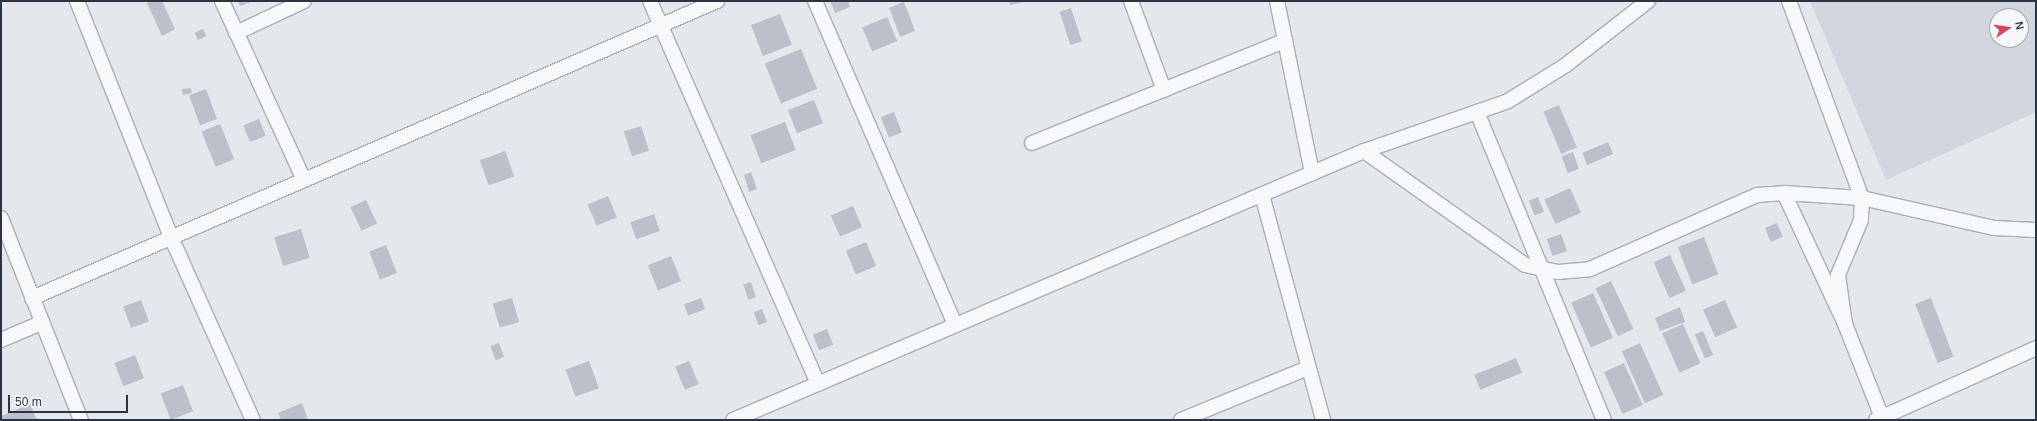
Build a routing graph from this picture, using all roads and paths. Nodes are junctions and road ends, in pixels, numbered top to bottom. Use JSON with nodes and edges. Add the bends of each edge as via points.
{"nodes":[{"id":1,"x":77,"y":1,"type":"edge"},
{"id":2,"x":222,"y":1,"type":"edge"},
{"id":3,"x":304,"y":1,"type":"edge"},
{"id":4,"x":650,"y":1,"type":"edge"},
{"id":5,"x":717,"y":1,"type":"edge"},
{"id":6,"x":815,"y":1,"type":"edge"},
{"id":7,"x":1131,"y":1,"type":"edge"},
{"id":8,"x":1277,"y":1,"type":"edge"},
{"id":9,"x":1648,"y":1,"type":"edge"},
{"id":10,"x":1789,"y":1,"type":"edge"},
{"id":11,"x":660,"y":25,"type":"junction"},
{"id":12,"x":236,"y":33,"type":"junction"},
{"id":13,"x":1285,"y":40,"type":"junction"},
{"id":14,"x":1164,"y":90,"type":"junction"},
{"id":15,"x":1477,"y":112,"type":"junction"},
{"id":16,"x":1032,"y":143,"type":"dead end"},
{"id":17,"x":1364,"y":151,"type":"junction"},
{"id":18,"x":1312,"y":173,"type":"junction"},
{"id":19,"x":304,"y":180,"type":"junction"},
{"id":20,"x":1784,"y":193,"type":"junction"},
{"id":21,"x":1262,"y":195,"type":"junction"},
{"id":22,"x":1862,"y":198,"type":"junction"},
{"id":23,"x":1,"y":218,"type":"edge"},
{"id":24,"x":2036,"y":230,"type":"edge"},
{"id":25,"x":171,"y":238,"type":"junction"},
{"id":26,"x":1540,"y":268,"type":"junction"},
{"id":27,"x":32,"y":298,"type":"junction"},
{"id":28,"x":41,"y":323,"type":"junction"},
{"id":29,"x":1845,"y":324,"type":"junction"},
{"id":30,"x":955,"y":325,"type":"junction"},
{"id":31,"x":1,"y":340,"type":"edge"},
{"id":32,"x":2036,"y":348,"type":"edge"},
{"id":33,"x":1308,"y":368,"type":"junction"},
{"id":34,"x":818,"y":384,"type":"junction"},
{"id":35,"x":1880,"y":419,"type":"edge"},
{"id":36,"x":81,"y":420,"type":"edge"},
{"id":37,"x":253,"y":420,"type":"edge"},
{"id":38,"x":733,"y":420,"type":"edge"},
{"id":39,"x":1181,"y":420,"type":"edge"},
{"id":40,"x":1323,"y":420,"type":"edge"},
{"id":41,"x":1604,"y":420,"type":"edge"}],
"edges":[{"from":1,"to":25,"type":"street"},
{"from":2,"to":12,"type":"street"},
{"from":3,"to":12,"type":"street"},
{"from":4,"to":11,"type":"street"},
{"from":5,"to":11,"type":"street"},
{"from":6,"to":30,"type":"street"},
{"from":7,"to":14,"type":"street"},
{"from":8,"to":13,"type":"street"},
{"from":9,"to":15,"type":"street","via":[[1534,86]]},
{"from":10,"to":22,"type":"street"},
{"from":11,"to":19,"type":"street"},
{"from":11,"to":34,"type":"street"},
{"from":12,"to":19,"type":"street"},
{"from":13,"to":14,"type":"street"},
{"from":13,"to":18,"type":"street"},
{"from":14,"to":16,"type":"street"},
{"from":15,"to":17,"type":"street"},
{"from":15,"to":26,"type":"street"},
{"from":17,"to":18,"type":"street"},
{"from":17,"to":26,"type":"street","via":[[1525,265]]},
{"from":18,"to":21,"type":"street"},
{"from":19,"to":25,"type":"street"},
{"from":20,"to":22,"type":"street"},
{"from":20,"to":26,"type":"street","via":[[1757,195],[1590,269],[1558,272]]},
{"from":20,"to":29,"type":"street"},
{"from":21,"to":30,"type":"street"},
{"from":21,"to":33,"type":"street"},
{"from":22,"to":24,"type":"street","via":[[1994,228]]},
{"from":22,"to":29,"type":"street","via":[[1861,220],[1838,276]]},
{"from":23,"to":27,"type":"street"},
{"from":25,"to":27,"type":"street"},
{"from":25,"to":37,"type":"street"},
{"from":26,"to":41,"type":"street"},
{"from":27,"to":28,"type":"street"},
{"from":28,"to":31,"type":"street"},
{"from":28,"to":36,"type":"street"},
{"from":29,"to":35,"type":"street"},
{"from":30,"to":34,"type":"street"},
{"from":32,"to":35,"type":"street"},
{"from":33,"to":39,"type":"street"},
{"from":33,"to":40,"type":"street"},
{"from":34,"to":38,"type":"street"}]}
